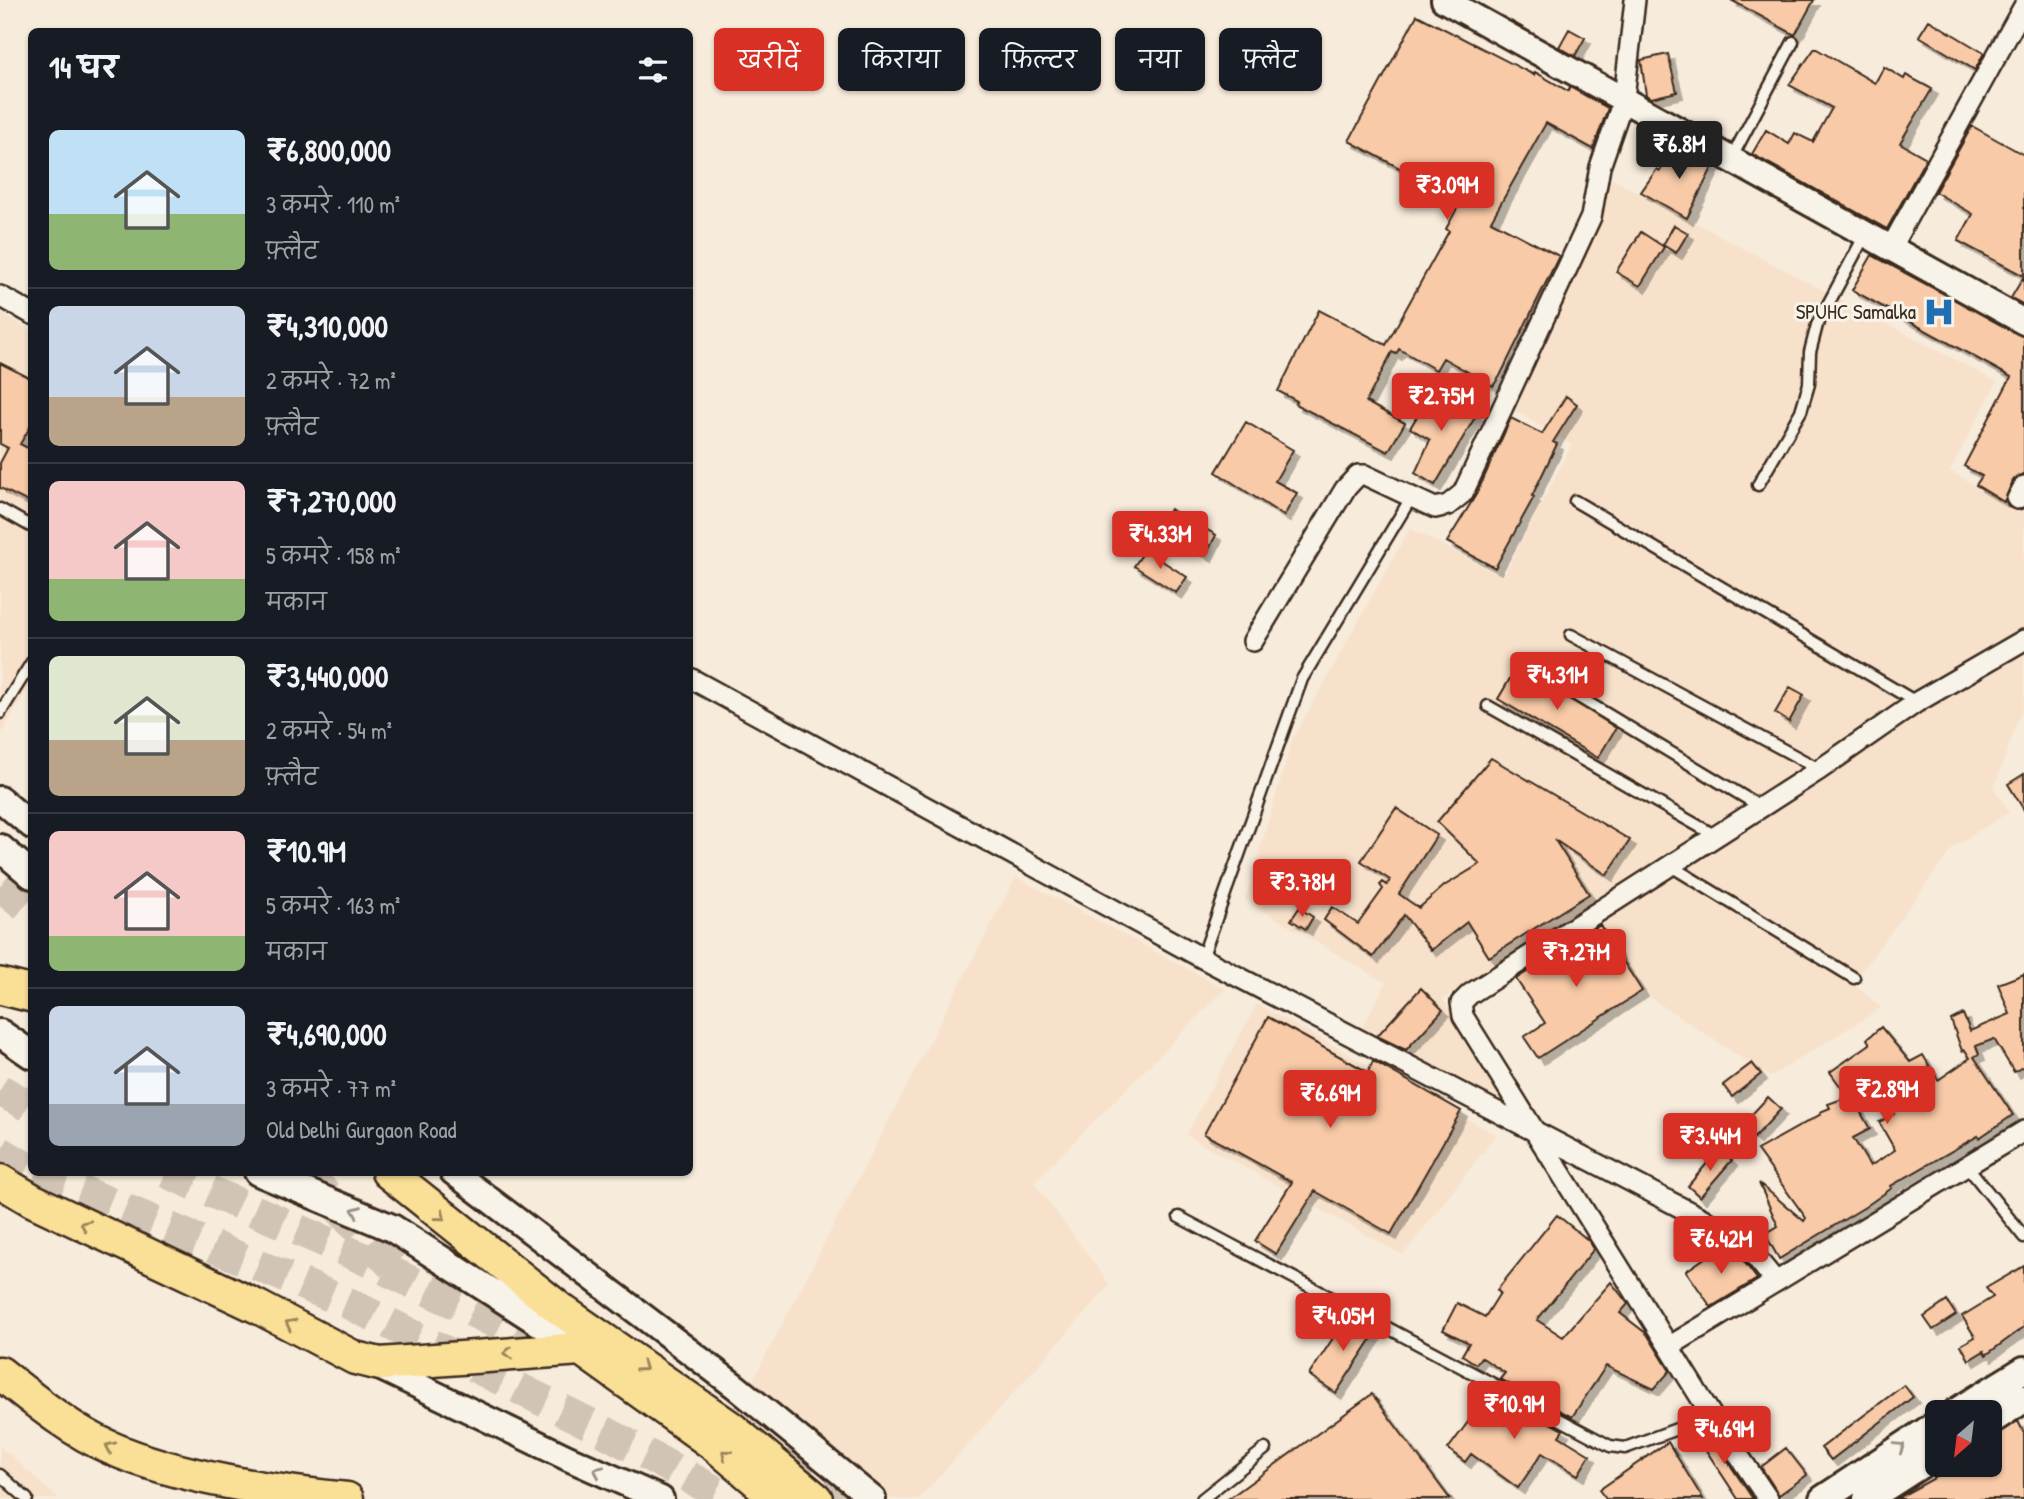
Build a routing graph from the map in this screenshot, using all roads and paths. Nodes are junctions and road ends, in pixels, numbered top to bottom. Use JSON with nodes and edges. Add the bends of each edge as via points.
{"nodes":[{"id":1,"x":1444,"y":0,"type":"edge"},
{"id":2,"x":1635,"y":0,"type":"edge"},
{"id":3,"x":2024,"y":6,"type":"edge"},
{"id":4,"x":1793,"y":41,"type":"dead end"},
{"id":5,"x":1624,"y":98,"type":"junction"},
{"id":6,"x":1732,"y":157,"type":"junction"},
{"id":7,"x":1866,"y":233,"type":"junction"},
{"id":8,"x":1891,"y":247,"type":"junction"},
{"id":9,"x":0,"y":296,"type":"edge"},
{"id":10,"x":28,"y":312,"type":"edge"},
{"id":11,"x":2024,"y":322,"type":"edge"},
{"id":12,"x":1758,"y":485,"type":"dead end"},
{"id":13,"x":1410,"y":498,"type":"junction"},
{"id":14,"x":1575,"y":501,"type":"dead end"},
{"id":15,"x":0,"y":509,"type":"edge"},
{"id":16,"x":28,"y":525,"type":"edge"},
{"id":17,"x":1571,"y":635,"type":"dead end"},
{"id":18,"x":2024,"y":640,"type":"edge"},
{"id":19,"x":1253,"y":641,"type":"dead end"},
{"id":20,"x":28,"y":668,"type":"edge"},
{"id":21,"x":693,"y":680,"type":"edge"},
{"id":22,"x":1562,"y":687,"type":"dead end"},
{"id":23,"x":1917,"y":702,"type":"junction"},
{"id":24,"x":1488,"y":706,"type":"dead end"},
{"id":25,"x":0,"y":713,"type":"edge"},
{"id":26,"x":1819,"y":770,"type":"junction"},
{"id":27,"x":0,"y":799,"type":"edge"},
{"id":28,"x":1762,"y":807,"type":"junction"},
{"id":29,"x":28,"y":823,"type":"edge"},
{"id":30,"x":1717,"y":836,"type":"junction"},
{"id":31,"x":0,"y":848,"type":"edge"},
{"id":32,"x":1670,"y":866,"type":"junction"},
{"id":33,"x":28,"y":872,"type":"edge"},
{"id":34,"x":1202,"y":958,"type":"junction"},
{"id":35,"x":1854,"y":978,"type":"dead end"},
{"id":36,"x":0,"y":986,"type":"edge"},
{"id":37,"x":28,"y":993,"type":"edge"},
{"id":38,"x":0,"y":1033,"type":"edge"},
{"id":39,"x":28,"y":1052,"type":"edge"},
{"id":40,"x":2024,"y":1131,"type":"edge"},
{"id":41,"x":1539,"y":1136,"type":"junction"},
{"id":42,"x":1967,"y":1166,"type":"junction"},
{"id":43,"x":268,"y":1176,"type":"edge"},
{"id":44,"x":393,"y":1176,"type":"edge"},
{"id":45,"x":458,"y":1176,"type":"edge"},
{"id":46,"x":0,"y":1181,"type":"edge"},
{"id":47,"x":1179,"y":1217,"type":"dead end"},
{"id":48,"x":2024,"y":1237,"type":"edge"},
{"id":49,"x":1776,"y":1282,"type":"junction"},
{"id":50,"x":1670,"y":1346,"type":"junction"},
{"id":51,"x":581,"y":1349,"type":"junction"},
{"id":52,"x":367,"y":1360,"type":"junction"},
{"id":53,"x":2024,"y":1370,"type":"edge"},
{"id":54,"x":0,"y":1373,"type":"edge"},
{"id":55,"x":2024,"y":1399,"type":"edge"},
{"id":56,"x":1975,"y":1400,"type":"edge"},
{"id":57,"x":2002,"y":1413,"type":"edge"},
{"id":58,"x":1712,"y":1416,"type":"junction"},
{"id":59,"x":1925,"y":1437,"type":"edge"},
{"id":60,"x":1265,"y":1449,"type":"dead end"},
{"id":61,"x":1925,"y":1461,"type":"edge"},
{"id":62,"x":0,"y":1475,"type":"edge"},
{"id":63,"x":1876,"y":1489,"type":"edge"},
{"id":64,"x":27,"y":1499,"type":"edge"},
{"id":65,"x":346,"y":1499,"type":"edge"},
{"id":66,"x":661,"y":1499,"type":"edge"},
{"id":67,"x":778,"y":1499,"type":"tunnel mouth"},
{"id":68,"x":816,"y":1499,"type":"edge"},
{"id":69,"x":873,"y":1499,"type":"edge"},
{"id":70,"x":1202,"y":1499,"type":"edge"},
{"id":71,"x":1768,"y":1499,"type":"edge"},
{"id":72,"x":1823,"y":1499,"type":"edge"}],
"edges":[{"from":1,"to":5,"type":"street"},
{"from":2,"to":5,"type":"street"},
{"from":3,"to":8,"type":"street"},
{"from":4,"to":6,"type":"lane"},
{"from":5,"to":6,"type":"street"},
{"from":5,"to":13,"type":"street","via":[[1600,167],[1584,235],[1468,483],[1458,498],[1443,507],[1431,508]]},
{"from":6,"to":7,"type":"street"},
{"from":7,"to":8,"type":"street"},
{"from":7,"to":12,"type":"lane","via":[[1817,325],[1801,411]]},
{"from":8,"to":11,"type":"street"},
{"from":9,"to":10,"type":"street"},
{"from":13,"to":19,"type":"street","via":[[1365,475],[1355,477]]},
{"from":13,"to":34,"type":"lane","via":[[1302,679]]},
{"from":14,"to":23,"type":"lane"},
{"from":15,"to":16,"type":"lane"},
{"from":17,"to":26,"type":"lane"},
{"from":18,"to":23,"type":"street"},
{"from":20,"to":25,"type":"lane"},
{"from":21,"to":34,"type":"street"},
{"from":22,"to":28,"type":"lane"},
{"from":23,"to":26,"type":"street"},
{"from":24,"to":30,"type":"lane"},
{"from":26,"to":28,"type":"street"},
{"from":27,"to":29,"type":"street"},
{"from":28,"to":30,"type":"street"},
{"from":30,"to":32,"type":"street"},
{"from":31,"to":33,"type":"main road"},
{"from":32,"to":35,"type":"lane"},
{"from":32,"to":41,"type":"street","via":[[1461,1003],[1463,1016]]},
{"from":34,"to":41,"type":"street"},
{"from":36,"to":37,"type":"highway"},
{"from":38,"to":39,"type":"main road"},
{"from":40,"to":42,"type":"street"},
{"from":41,"to":49,"type":"street","via":[[1713,1225],[1750,1250]]},
{"from":41,"to":50,"type":"street"},
{"from":42,"to":48,"type":"lane"},
{"from":42,"to":49,"type":"street"},
{"from":51,"to":43,"type":"main road","one_way":true,"via":[[392,1228]]},
{"from":44,"to":68,"type":"highway","one_way":true,"via":[[561,1310],[731,1428]]},
{"from":45,"to":69,"type":"street","via":[[735,1386]]},
{"from":52,"to":46,"type":"highway","one_way":true},
{"from":47,"to":58,"type":"lane","via":[[1610,1446],[1626,1448]]},
{"from":49,"to":50,"type":"street"},
{"from":50,"to":58,"type":"street"},
{"from":51,"to":52,"type":"highway","one_way":true,"via":[[380,1364]]},
{"from":67,"to":51,"type":"highway","one_way":true,"via":[[716,1446]]},
{"from":66,"to":52,"type":"street","one_way":true},
{"from":53,"to":56,"type":"main road"},
{"from":65,"to":54,"type":"highway","one_way":true,"via":[[173,1471],[110,1448],[50,1413]]},
{"from":55,"to":57,"type":"main road"},
{"from":58,"to":71,"type":"street"},
{"from":63,"to":59,"type":"main road","one_way":true},
{"from":60,"to":70,"type":"lane"},
{"from":61,"to":63,"type":"main road"},
{"from":62,"to":64,"type":"lane"},
{"from":63,"to":72,"type":"main road"}]}
